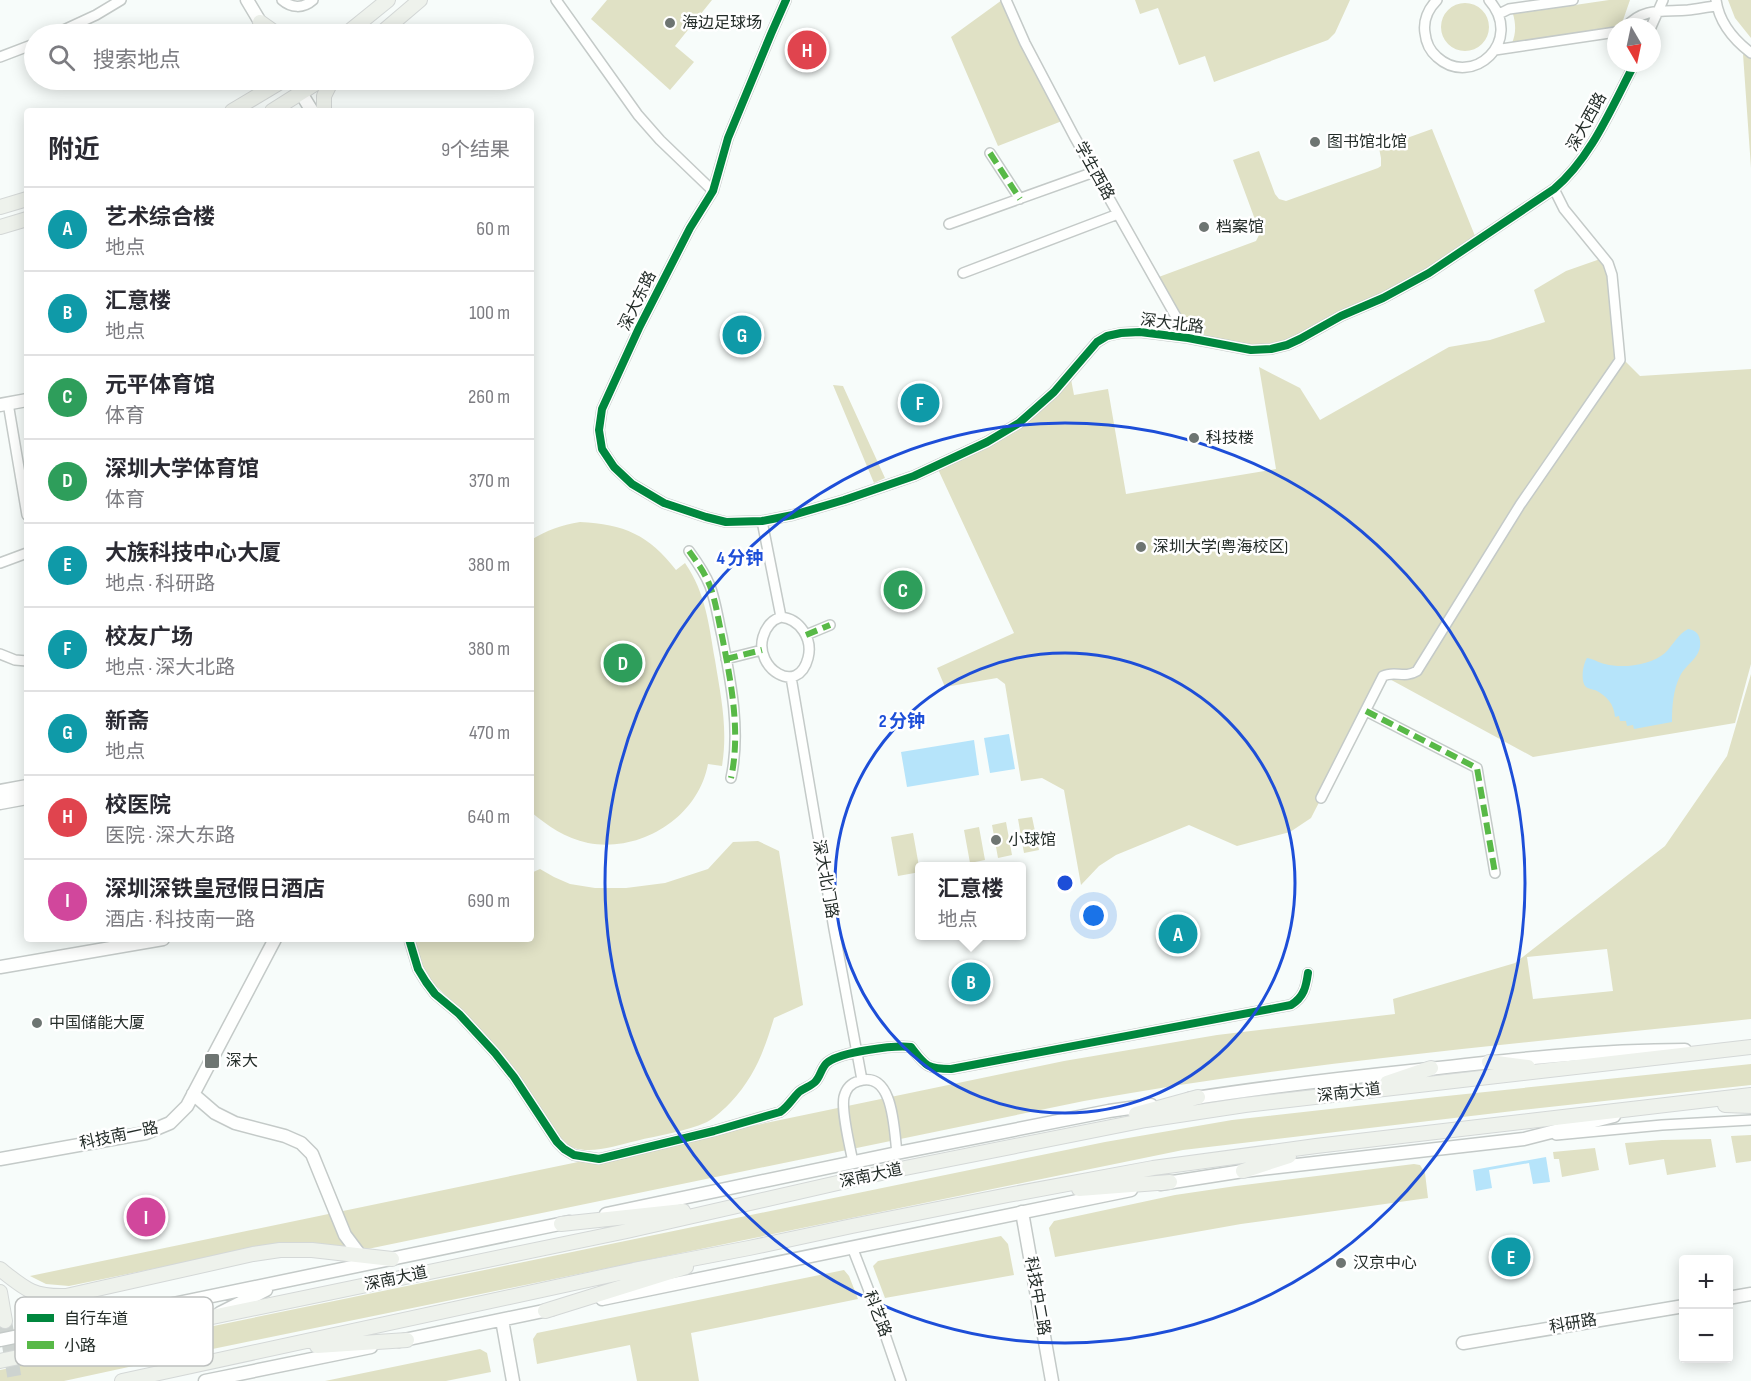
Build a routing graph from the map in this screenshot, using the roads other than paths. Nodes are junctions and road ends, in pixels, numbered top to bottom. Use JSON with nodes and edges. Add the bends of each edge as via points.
{"nodes":[{"id":1,"x":122,"y":0,"type":"edge"},
{"id":2,"x":247,"y":0,"type":"edge"},
{"id":3,"x":282,"y":0,"type":"edge"},
{"id":4,"x":313,"y":0,"type":"edge"},
{"id":5,"x":388,"y":0,"type":"edge"},
{"id":6,"x":420,"y":0,"type":"edge"},
{"id":7,"x":555,"y":0,"type":"edge"},
{"id":8,"x":786,"y":0,"type":"edge"},
{"id":9,"x":1006,"y":0,"type":"edge"},
{"id":10,"x":1437,"y":0,"type":"edge"},
{"id":11,"x":1489,"y":0,"type":"edge"},
{"id":12,"x":1573,"y":0,"type":"edge"},
{"id":13,"x":1663,"y":0,"type":"edge"},
{"id":14,"x":1716,"y":3,"type":"edge"},
{"id":15,"x":1658,"y":10,"type":"junction"},
{"id":16,"x":1499,"y":14,"type":"junction"},
{"id":17,"x":1634,"y":18,"type":"edge"},
{"id":18,"x":1655,"y":18,"type":"edge"},
{"id":19,"x":77,"y":24,"type":"edge"},
{"id":20,"x":261,"y":24,"type":"edge"},
{"id":21,"x":358,"y":24,"type":"edge"},
{"id":22,"x":392,"y":24,"type":"edge"},
{"id":23,"x":1607,"y":33,"type":"edge"},
{"id":24,"x":24,"y":48,"type":"edge"},
{"id":25,"x":1495,"y":50,"type":"junction"},
{"id":26,"x":1751,"y":53,"type":"edge"},
{"id":27,"x":0,"y":57,"type":"edge"},
{"id":28,"x":1630,"y":72,"type":"edge"},
{"id":29,"x":257,"y":90,"type":"edge"},
{"id":30,"x":267,"y":90,"type":"edge"},
{"id":31,"x":299,"y":90,"type":"edge"},
{"id":32,"x":306,"y":90,"type":"edge"},
{"id":33,"x":327,"y":90,"type":"edge"},
{"id":34,"x":301,"y":93,"type":"junction"},
{"id":35,"x":249,"y":101,"type":"junction"},
{"id":36,"x":237,"y":108,"type":"edge"},
{"id":37,"x":277,"y":108,"type":"edge"},
{"id":38,"x":310,"y":108,"type":"edge"},
{"id":39,"x":324,"y":108,"type":"edge"},
{"id":40,"x":990,"y":153,"type":"dead end"},
{"id":41,"x":1094,"y":172,"type":"junction"},
{"id":42,"x":1554,"y":189,"type":"junction"},
{"id":43,"x":713,"y":191,"type":"junction"},
{"id":44,"x":24,"y":199,"type":"edge"},
{"id":45,"x":1020,"y":199,"type":"junction"},
{"id":46,"x":0,"y":207,"type":"edge"},
{"id":47,"x":1118,"y":214,"type":"junction"},
{"id":48,"x":24,"y":220,"type":"edge"},
{"id":49,"x":949,"y":224,"type":"dead end"},
{"id":50,"x":0,"y":227,"type":"edge"},
{"id":51,"x":963,"y":273,"type":"dead end"},
{"id":52,"x":1188,"y":338,"type":"junction"},
{"id":53,"x":24,"y":401,"type":"edge"},
{"id":54,"x":4,"y":404,"type":"edge"},
{"id":55,"x":24,"y":501,"type":"edge"},
{"id":56,"x":762,"y":521,"type":"junction"},
{"id":57,"x":688,"y":551,"type":"dead end"},
{"id":58,"x":24,"y":554,"type":"edge"},
{"id":59,"x":0,"y":563,"type":"edge"},
{"id":60,"x":781,"y":617,"type":"junction"},
{"id":61,"x":830,"y":626,"type":"dead end"},
{"id":62,"x":806,"y":635,"type":"junction"},
{"id":63,"x":762,"y":650,"type":"junction"},
{"id":64,"x":0,"y":654,"type":"edge"},
{"id":65,"x":726,"y":658,"type":"junction"},
{"id":66,"x":24,"y":661,"type":"edge"},
{"id":67,"x":791,"y":677,"type":"junction"},
{"id":68,"x":1366,"y":711,"type":"junction"},
{"id":69,"x":731,"y":778,"type":"dead end"},
{"id":70,"x":24,"y":787,"type":"edge"},
{"id":71,"x":0,"y":791,"type":"edge"},
{"id":72,"x":1321,"y":798,"type":"dead end"},
{"id":73,"x":24,"y":799,"type":"edge"},
{"id":74,"x":0,"y":803,"type":"edge"},
{"id":75,"x":1495,"y":873,"type":"dead end"},
{"id":76,"x":126,"y":942,"type":"edge"},
{"id":77,"x":273,"y":942,"type":"edge"},
{"id":78,"x":410,"y":942,"type":"edge"},
{"id":79,"x":101,"y":944,"type":"edge"},
{"id":80,"x":0,"y":967,"type":"edge"},
{"id":81,"x":1308,"y":972,"type":"dead end"},
{"id":82,"x":1751,"y":1047,"type":"edge"},
{"id":83,"x":1727,"y":1050,"type":"junction"},
{"id":84,"x":857,"y":1053,"type":"junction"},
{"id":85,"x":1489,"y":1062,"type":"junction"},
{"id":86,"x":1431,"y":1068,"type":"junction"},
{"id":87,"x":1551,"y":1070,"type":"junction"},
{"id":88,"x":862,"y":1080,"type":"junction"},
{"id":89,"x":1358,"y":1092,"type":"junction"},
{"id":90,"x":193,"y":1094,"type":"junction"},
{"id":91,"x":1751,"y":1095,"type":"edge"},
{"id":92,"x":1198,"y":1097,"type":"junction"},
{"id":93,"x":1681,"y":1103,"type":"junction"},
{"id":94,"x":1653,"y":1106,"type":"junction"},
{"id":95,"x":1751,"y":1106,"type":"edge"},
{"id":96,"x":1751,"y":1120,"type":"edge"},
{"id":97,"x":1524,"y":1139,"type":"junction"},
{"id":98,"x":1014,"y":1146,"type":"junction"},
{"id":99,"x":1316,"y":1146,"type":"junction"},
{"id":100,"x":897,"y":1153,"type":"junction"},
{"id":101,"x":0,"y":1159,"type":"edge"},
{"id":102,"x":853,"y":1162,"type":"junction"},
{"id":103,"x":1244,"y":1171,"type":"junction"},
{"id":104,"x":1170,"y":1182,"type":"junction"},
{"id":105,"x":1008,"y":1195,"type":"junction"},
{"id":106,"x":738,"y":1205,"type":"junction"},
{"id":107,"x":1022,"y":1212,"type":"junction"},
{"id":108,"x":561,"y":1224,"type":"junction"},
{"id":109,"x":852,"y":1247,"type":"junction"},
{"id":110,"x":749,"y":1248,"type":"junction"},
{"id":111,"x":360,"y":1255,"type":"junction"},
{"id":112,"x":392,"y":1259,"type":"junction"},
{"id":113,"x":0,"y":1269,"type":"edge"},
{"id":114,"x":284,"y":1281,"type":"junction"},
{"id":115,"x":0,"y":1292,"type":"edge"},
{"id":116,"x":1751,"y":1294,"type":"edge"},
{"id":117,"x":207,"y":1297,"type":"edge"},
{"id":118,"x":1733,"y":1297,"type":"edge"},
{"id":119,"x":1679,"y":1307,"type":"edge"},
{"id":120,"x":545,"y":1311,"type":"junction"},
{"id":121,"x":213,"y":1316,"type":"edge"},
{"id":122,"x":213,"y":1317,"type":"edge"},
{"id":123,"x":502,"y":1320,"type":"junction"},
{"id":124,"x":5,"y":1321,"type":"dead end"},
{"id":125,"x":15,"y":1337,"type":"edge"},
{"id":126,"x":0,"y":1340,"type":"edge"},
{"id":127,"x":407,"y":1340,"type":"junction"},
{"id":128,"x":1463,"y":1343,"type":"dead end"},
{"id":129,"x":270,"y":1349,"type":"junction"},
{"id":130,"x":15,"y":1358,"type":"edge"},
{"id":131,"x":0,"y":1361,"type":"edge"},
{"id":132,"x":213,"y":1361,"type":"edge"},
{"id":133,"x":191,"y":1366,"type":"edge"},
{"id":134,"x":122,"y":1381,"type":"edge"},
{"id":135,"x":205,"y":1381,"type":"edge"},
{"id":136,"x":513,"y":1381,"type":"edge"},
{"id":137,"x":901,"y":1381,"type":"edge"},
{"id":138,"x":1052,"y":1381,"type":"edge"}],
"edges":[{"from":1,"to":19,"type":"street"},
{"from":2,"to":20,"type":"main road"},
{"from":3,"to":4,"type":"street","via":[[298,7]]},
{"from":5,"to":21,"type":"main road"},
{"from":6,"to":22,"type":"main road"},
{"from":7,"to":43,"type":"street","via":[[638,115]]},
{"from":8,"to":43,"type":"street","name":"深大东路","via":[[728,138]]},
{"from":9,"to":41,"type":"street","name":"学生西路"},
{"from":10,"to":25,"type":"street","via":[[1424,27],[1427,43],[1436,56],[1448,64],[1466,67],[1482,62]]},
{"from":11,"to":16,"type":"street"},
{"from":12,"to":16,"type":"street","via":[[1509,9]]},
{"from":13,"to":15,"type":"street"},
{"from":14,"to":15,"type":"street","via":[[1686,10]]},
{"from":14,"to":26,"type":"street","via":[[1728,30]]},
{"from":15,"to":17,"type":"street"},
{"from":15,"to":18,"type":"street"},
{"from":16,"to":25,"type":"street","via":[[1502,31]]},
{"from":23,"to":25,"type":"street"},
{"from":24,"to":27,"type":"street"},
{"from":28,"to":42,"type":"street","name":"深大西路","via":[[1587,152],[1568,178]]},
{"from":29,"to":35,"type":"main road"},
{"from":30,"to":35,"type":"main road"},
{"from":31,"to":34,"type":"main road"},
{"from":32,"to":34,"type":"main road"},
{"from":33,"to":39,"type":"main road"},
{"from":34,"to":37,"type":"main road"},
{"from":34,"to":38,"type":"main road"},
{"from":35,"to":36,"type":"main road"},
{"from":40,"to":45,"type":"street"},
{"from":41,"to":45,"type":"street"},
{"from":41,"to":47,"type":"street","name":"学生西路"},
{"from":42,"to":52,"type":"street","name":"深大北路","via":[[1429,273],[1300,339],[1271,349],[1251,350]]},
{"from":42,"to":68,"type":"street","via":[[1564,209],[1608,263],[1620,360],[1520,505],[1417,671],[1406,676],[1383,676]]},
{"from":43,"to":56,"type":"street","name":"深大东路","via":[[639,328],[603,410],[599,430],[602,449],[614,467],[632,484],[664,503],[726,522]]},
{"from":44,"to":46,"type":"main road"},
{"from":45,"to":49,"type":"street"},
{"from":47,"to":51,"type":"street"},
{"from":47,"to":52,"type":"street","name":"学生西路"},
{"from":48,"to":50,"type":"main road"},
{"from":52,"to":56,"type":"street","name":"深大北路","via":[[1140,332],[1107,336],[1097,342],[1053,393],[1019,423],[987,442],[914,476],[844,500]]},
{"from":53,"to":54,"type":"main road"},
{"from":54,"to":55,"type":"street"},
{"from":56,"to":60,"type":"street"},
{"from":57,"to":65,"type":"street","via":[[710,586]]},
{"from":58,"to":59,"type":"street"},
{"from":60,"to":62,"type":"street","via":[[793,620]]},
{"from":60,"to":63,"type":"street","via":[[768,625]]},
{"from":61,"to":62,"type":"street"},
{"from":62,"to":67,"type":"street","via":[[808,659],[802,670]]},
{"from":63,"to":65,"type":"street"},
{"from":63,"to":67,"type":"street","via":[[773,671]]},
{"from":64,"to":66,"type":"street"},
{"from":65,"to":69,"type":"street","via":[[736,742]]},
{"from":67,"to":84,"type":"street","name":"深大北门路"},
{"from":68,"to":72,"type":"street"},
{"from":68,"to":75,"type":"street","via":[[1477,768]]},
{"from":70,"to":71,"type":"main road"},
{"from":73,"to":74,"type":"main road"},
{"from":76,"to":79,"type":"main road"},
{"from":77,"to":90,"type":"main road","name":"科技南一路"},
{"from":78,"to":84,"type":"street","via":[[418,969],[435,994],[495,1053],[557,1142],[580,1156],[608,1158],[771,1115],[787,1107],[800,1091],[814,1083],[828,1062]]},
{"from":79,"to":80,"type":"main road"},
{"from":81,"to":84,"type":"street","via":[[1305,990],[1291,1005],[951,1069],[924,1064],[911,1047]]},
{"from":82,"to":83,"type":"main road","name":"深南大道"},
{"from":83,"to":85,"type":"main road","via":[[1646,1050]]},
{"from":83,"to":87,"type":"main road","name":"深南大道"},
{"from":84,"to":88,"type":"street","name":"深大北门路"},
{"from":85,"to":86,"type":"main road"},
{"from":85,"to":87,"type":"main road"},
{"from":86,"to":89,"type":"main road"},
{"from":86,"to":92,"type":"main road"},
{"from":87,"to":89,"type":"main road","name":"深南大道"},
{"from":88,"to":100,"type":"street","via":[[874,1081],[887,1093]]},
{"from":88,"to":102,"type":"street","via":[[848,1089],[843,1101]]},
{"from":89,"to":98,"type":"main road","name":"深南大道","via":[[1146,1120]]},
{"from":90,"to":101,"type":"main road","name":"科技南一路","via":[[180,1115],[158,1130]]},
{"from":90,"to":111,"type":"main road","via":[[215,1113],[235,1123],[301,1143],[312,1154],[345,1235]]},
{"from":91,"to":93,"type":"main road"},
{"from":92,"to":98,"type":"main road"},
{"from":92,"to":100,"type":"main road"},
{"from":93,"to":94,"type":"main road"},
{"from":93,"to":95,"type":"main road"},
{"from":94,"to":97,"type":"main road"},
{"from":94,"to":99,"type":"main road"},
{"from":96,"to":97,"type":"street"},
{"from":97,"to":103,"type":"main road"},
{"from":98,"to":106,"type":"main road","name":"深南大道"},
{"from":99,"to":103,"type":"main road"},
{"from":99,"to":105,"type":"main road","via":[[1153,1168]]},
{"from":100,"to":102,"type":"main road"},
{"from":102,"to":108,"type":"main road"},
{"from":103,"to":104,"type":"main road"},
{"from":104,"to":105,"type":"main road"},
{"from":104,"to":107,"type":"main road"},
{"from":105,"to":110,"type":"main road"},
{"from":106,"to":108,"type":"main road"},
{"from":106,"to":122,"type":"main road","name":"深南大道"},
{"from":107,"to":109,"type":"main road"},
{"from":107,"to":138,"type":"main road","name":"科技中二路"},
{"from":108,"to":112,"type":"main road"},
{"from":109,"to":120,"type":"main road"},
{"from":109,"to":137,"type":"street","name":"科艺路"},
{"from":110,"to":120,"type":"main road"},
{"from":110,"to":129,"type":"main road","via":[[634,1269]]},
{"from":111,"to":112,"type":"main road"},
{"from":111,"to":113,"type":"main road","via":[[304,1249],[253,1254],[66,1296],[29,1291]]},
{"from":112,"to":114,"type":"main road"},
{"from":114,"to":117,"type":"main road"},
{"from":114,"to":121,"type":"main road"},
{"from":115,"to":124,"type":"main road"},
{"from":116,"to":118,"type":"main road"},
{"from":119,"to":128,"type":"main road","name":"科研路"},
{"from":120,"to":123,"type":"main road"},
{"from":123,"to":127,"type":"main road"},
{"from":123,"to":136,"type":"main road"},
{"from":125,"to":126,"type":"main road"},
{"from":127,"to":129,"type":"main road"},
{"from":127,"to":135,"type":"main road"},
{"from":129,"to":132,"type":"main road"},
{"from":130,"to":131,"type":"main road","name":"深南大道"},
{"from":133,"to":134,"type":"main road"}]}
